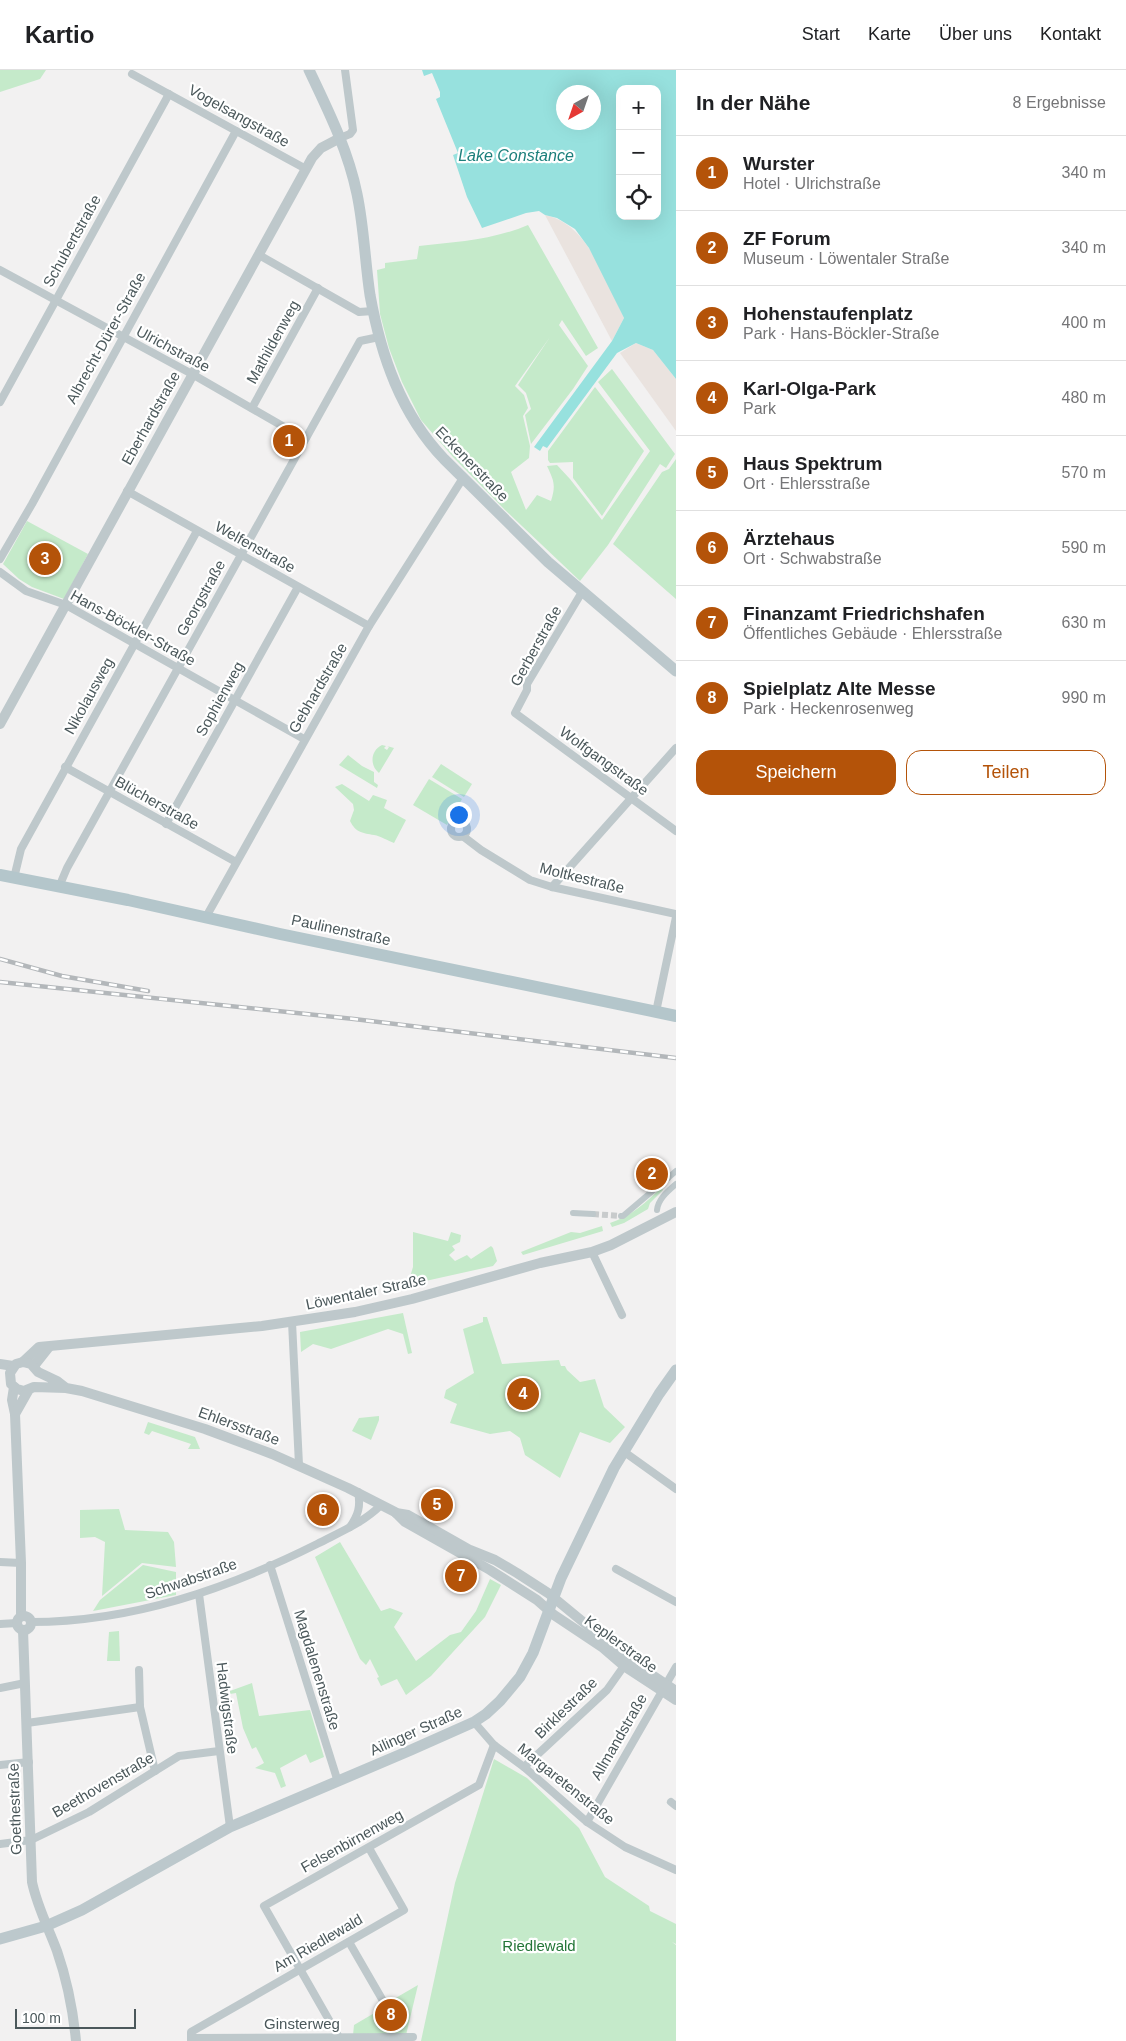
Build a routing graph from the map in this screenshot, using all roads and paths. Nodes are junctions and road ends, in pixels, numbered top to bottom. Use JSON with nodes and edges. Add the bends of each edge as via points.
{"nodes":[{"id":1,"x":309,"y":70,"type":"edge"},
{"id":2,"x":346,"y":70,"type":"edge"},
{"id":3,"x":132,"y":74,"type":"dead end"},
{"id":4,"x":169,"y":94,"type":"junction"},
{"id":5,"x":236,"y":131,"type":"junction"},
{"id":6,"x":340,"y":138,"type":"junction"},
{"id":7,"x":306,"y":169,"type":"junction"},
{"id":8,"x":258,"y":255,"type":"junction"},
{"id":9,"x":0,"y":270,"type":"edge"},
{"id":10,"x":318,"y":288,"type":"junction"},
{"id":11,"x":55,"y":300,"type":"junction"},
{"id":12,"x":373,"y":311,"type":"junction"},
{"id":13,"x":122,"y":337,"type":"junction"},
{"id":14,"x":379,"y":337,"type":"junction"},
{"id":15,"x":192,"y":374,"type":"junction"},
{"id":16,"x":0,"y":402,"type":"edge"},
{"id":17,"x":252,"y":408,"type":"junction"},
{"id":18,"x":305,"y":439,"type":"junction"},
{"id":19,"x":463,"y":478,"type":"junction"},
{"id":20,"x":128,"y":491,"type":"junction"},
{"id":21,"x":197,"y":530,"type":"junction"},
{"id":22,"x":241,"y":555,"type":"junction"},
{"id":23,"x":0,"y":559,"type":"edge"},
{"id":24,"x":0,"y":572,"type":"edge"},
{"id":25,"x":298,"y":587,"type":"junction"},
{"id":26,"x":582,"y":592,"type":"junction"},
{"id":27,"x":66,"y":605,"type":"junction"},
{"id":28,"x":369,"y":626,"type":"junction"},
{"id":29,"x":134,"y":643,"type":"junction"},
{"id":30,"x":178,"y":668,"type":"junction"},
{"id":31,"x":676,"y":671,"type":"edge"},
{"id":32,"x":235,"y":700,"type":"junction"},
{"id":33,"x":515,"y":713,"type":"joint"},
{"id":34,"x":0,"y":724,"type":"edge"},
{"id":35,"x":304,"y":739,"type":"junction"},
{"id":36,"x":676,"y":748,"type":"edge"},
{"id":37,"x":65,"y":767,"type":"junction"},
{"id":38,"x":110,"y":792,"type":"junction"},
{"id":39,"x":631,"y":798,"type":"junction"},
{"id":40,"x":166,"y":824,"type":"junction"},
{"id":41,"x":676,"y":831,"type":"edge"},
{"id":42,"x":464,"y":836,"type":"dead end"},
{"id":43,"x":236,"y":862,"type":"junction"},
{"id":44,"x":0,"y":875,"type":"edge"},
{"id":45,"x":14,"y":878,"type":"junction"},
{"id":46,"x":59,"y":887,"type":"junction"},
{"id":47,"x":552,"y":888,"type":"junction"},
{"id":48,"x":676,"y":916,"type":"edge"},
{"id":49,"x":206,"y":917,"type":"junction"},
{"id":50,"x":656,"y":1012,"type":"junction"},
{"id":51,"x":676,"y":1016,"type":"edge"},
{"id":52,"x":676,"y":1171,"type":"edge"},
{"id":53,"x":655,"y":1174,"type":"dead end"},
{"id":54,"x":668,"y":1178,"type":"junction"},
{"id":55,"x":676,"y":1184,"type":"edge"},
{"id":56,"x":657,"y":1210,"type":"dead end"},
{"id":57,"x":676,"y":1212,"type":"edge"},
{"id":58,"x":573,"y":1213,"type":"dead end"},
{"id":59,"x":593,"y":1214,"type":"tunnel mouth"},
{"id":60,"x":621,"y":1216,"type":"tunnel mouth"},
{"id":61,"x":592,"y":1252,"type":"junction"},
{"id":62,"x":622,"y":1315,"type":"dead end"},
{"id":63,"x":292,"y":1322,"type":"junction"},
{"id":64,"x":49,"y":1347,"type":"junction"},
{"id":65,"x":0,"y":1364,"type":"edge"},
{"id":66,"x":36,"y":1369,"type":"junction"},
{"id":67,"x":11,"y":1370,"type":"edge"},
{"id":68,"x":676,"y":1370,"type":"edge"},
{"id":69,"x":14,"y":1387,"type":"junction"},
{"id":70,"x":66,"y":1388,"type":"junction"},
{"id":71,"x":31,"y":1389,"type":"junction"},
{"id":72,"x":15,"y":1414,"type":"junction"},
{"id":73,"x":623,"y":1451,"type":"junction"},
{"id":74,"x":300,"y":1465,"type":"junction"},
{"id":75,"x":676,"y":1489,"type":"edge"},
{"id":76,"x":358,"y":1492,"type":"junction"},
{"id":77,"x":381,"y":1505,"type":"junction"},
{"id":78,"x":395,"y":1512,"type":"junction"},
{"id":79,"x":350,"y":1526,"type":"junction"},
{"id":80,"x":0,"y":1562,"type":"edge"},
{"id":81,"x":21,"y":1562,"type":"junction"},
{"id":82,"x":270,"y":1565,"type":"junction"},
{"id":83,"x":616,"y":1569,"type":"dead end"},
{"id":84,"x":199,"y":1594,"type":"junction"},
{"id":85,"x":553,"y":1598,"type":"junction"},
{"id":86,"x":676,"y":1602,"type":"edge"},
{"id":87,"x":549,"y":1610,"type":"junction"},
{"id":88,"x":24,"y":1621,"type":"junction"},
{"id":89,"x":0,"y":1624,"type":"edge"},
{"id":90,"x":624,"y":1666,"type":"junction"},
{"id":91,"x":676,"y":1667,"type":"edge"},
{"id":92,"x":139,"y":1670,"type":"dead end"},
{"id":93,"x":26,"y":1683,"type":"junction"},
{"id":94,"x":0,"y":1688,"type":"edge"},
{"id":95,"x":663,"y":1688,"type":"junction"},
{"id":96,"x":676,"y":1691,"type":"edge"},
{"id":97,"x":676,"y":1700,"type":"edge"},
{"id":98,"x":140,"y":1707,"type":"junction"},
{"id":99,"x":474,"y":1722,"type":"junction"},
{"id":100,"x":27,"y":1723,"type":"junction"},
{"id":101,"x":494,"y":1745,"type":"junction"},
{"id":102,"x":219,"y":1751,"type":"junction"},
{"id":103,"x":28,"y":1762,"type":"junction"},
{"id":104,"x":0,"y":1765,"type":"edge"},
{"id":105,"x":524,"y":1767,"type":"junction"},
{"id":106,"x":155,"y":1771,"type":"junction"},
{"id":107,"x":338,"y":1782,"type":"junction"},
{"id":108,"x":587,"y":1822,"type":"junction"},
{"id":109,"x":230,"y":1827,"type":"junction"},
{"id":110,"x":31,"y":1840,"type":"junction"},
{"id":111,"x":0,"y":1844,"type":"edge"},
{"id":112,"x":369,"y":1848,"type":"junction"},
{"id":113,"x":676,"y":1870,"type":"edge"},
{"id":114,"x":46,"y":1926,"type":"junction"},
{"id":115,"x":0,"y":1939,"type":"edge"},
{"id":116,"x":349,"y":1942,"type":"junction"},
{"id":117,"x":301,"y":1969,"type":"junction"},
{"id":118,"x":386,"y":2006,"type":"dead end"},
{"id":119,"x":413,"y":2037,"type":"dead end"},
{"id":120,"x":340,"y":2039,"type":"edge"},
{"id":121,"x":191,"y":2040,"type":"edge"},
{"id":122,"x":76,"y":2041,"type":"edge"}],
"edges":[{"from":1,"to":6,"type":"main road","name":"Eckenerstraße"},
{"from":2,"to":6,"type":"street","via":[[354,126],[350,134]]},
{"from":3,"to":4,"type":"street","name":"Vogelsangstraße"},
{"from":4,"to":5,"type":"street","name":"Vogelsangstraße"},
{"from":4,"to":11,"type":"street","name":"Schubertstraße"},
{"from":5,"to":7,"type":"street","name":"Vogelsangstraße"},
{"from":5,"to":13,"type":"street","name":"Albrecht-Dürer-Straße"},
{"from":6,"to":7,"type":"street","name":"Eberhardstraße","via":[[321,148]]},
{"from":6,"to":12,"type":"main road","name":"Eckenerstraße","via":[[357,194]]},
{"from":7,"to":8,"type":"street","name":"Eberhardstraße"},
{"from":8,"to":10,"type":"street"},
{"from":8,"to":15,"type":"street","name":"Eberhardstraße"},
{"from":9,"to":11,"type":"street","name":"Ulrichstraße"},
{"from":10,"to":12,"type":"street","via":[[359,312]]},
{"from":10,"to":17,"type":"street","name":"Mathildenweg"},
{"from":11,"to":13,"type":"street","name":"Ulrichstraße"},
{"from":11,"to":16,"type":"street","name":"Schubertstraße"},
{"from":12,"to":14,"type":"main road","name":"Eckenerstraße"},
{"from":13,"to":15,"type":"street","name":"Ulrichstraße"},
{"from":13,"to":23,"type":"street","name":"Albrecht-Dürer-Straße"},
{"from":14,"to":18,"type":"street","name":"Georgstraße","via":[[360,341]]},
{"from":14,"to":19,"type":"main road","name":"Eckenerstraße","via":[[406,408],[430,445]]},
{"from":15,"to":17,"type":"street","name":"Ulrichstraße"},
{"from":15,"to":20,"type":"street","name":"Eberhardstraße"},
{"from":17,"to":18,"type":"street","name":"Ulrichstraße"},
{"from":18,"to":22,"type":"street","name":"Georgstraße"},
{"from":19,"to":26,"type":"main road","name":"Eckenerstraße"},
{"from":19,"to":28,"type":"street","name":"Gebhardstraße"},
{"from":20,"to":21,"type":"street","name":"Welfenstraße"},
{"from":20,"to":27,"type":"street","name":"Eberhardstraße"},
{"from":21,"to":22,"type":"street","name":"Welfenstraße"},
{"from":21,"to":29,"type":"street","name":"Nikolausweg"},
{"from":22,"to":25,"type":"street","name":"Welfenstraße"},
{"from":22,"to":30,"type":"street","name":"Georgstraße"},
{"from":24,"to":27,"type":"street","name":"Hans-Böckler-Straße","via":[[26,591]]},
{"from":25,"to":28,"type":"street","name":"Welfenstraße"},
{"from":25,"to":32,"type":"street","name":"Sophienweg"},
{"from":26,"to":31,"type":"main road","name":"Eckenerstraße"},
{"from":26,"to":33,"type":"street","name":"Gerberstraße","via":[[527,684]]},
{"from":27,"to":29,"type":"street","name":"Hans-Böckler-Straße"},
{"from":27,"to":34,"type":"street","name":"Eberhardstraße"},
{"from":28,"to":35,"type":"street","name":"Gebhardstraße"},
{"from":29,"to":30,"type":"street","name":"Hans-Böckler-Straße"},
{"from":29,"to":37,"type":"street","name":"Nikolausweg"},
{"from":30,"to":32,"type":"street","name":"Hans-Böckler-Straße"},
{"from":30,"to":38,"type":"street","name":"Georgstraße"},
{"from":32,"to":35,"type":"street","name":"Hans-Böckler-Straße"},
{"from":32,"to":40,"type":"street","name":"Sophienweg"},
{"from":33,"to":39,"type":"street","name":"Wolfgangstraße"},
{"from":35,"to":43,"type":"street","name":"Gebhardstraße"},
{"from":36,"to":39,"type":"street"},
{"from":37,"to":38,"type":"street","name":"Blücherstraße"},
{"from":37,"to":45,"type":"street","name":"Nikolausweg","via":[[21,849]]},
{"from":38,"to":40,"type":"street","name":"Blücherstraße"},
{"from":38,"to":46,"type":"street","name":"Georgstraße"},
{"from":39,"to":41,"type":"street","name":"Wolfgangstraße"},
{"from":39,"to":47,"type":"street"},
{"from":40,"to":43,"type":"street","name":"Blücherstraße"},
{"from":42,"to":47,"type":"street","name":"Moltkestraße","via":[[480,850],[530,880]]},
{"from":43,"to":49,"type":"street","name":"Gebhardstraße"},
{"from":44,"to":45,"type":"main road","name":"Paulinenstraße"},
{"from":45,"to":46,"type":"main road","name":"Paulinenstraße"},
{"from":46,"to":49,"type":"main road","name":"Paulinenstraße"},
{"from":47,"to":48,"type":"street","name":"Moltkestraße"},
{"from":48,"to":50,"type":"street"},
{"from":49,"to":50,"type":"main road","name":"Paulinenstraße"},
{"from":50,"to":51,"type":"main road","name":"Paulinenstraße"},
{"from":52,"to":54,"type":"street"},
{"from":53,"to":54,"type":"street"},
{"from":54,"to":60,"type":"street"},
{"from":55,"to":56,"type":"street","via":[[664,1196]]},
{"from":57,"to":61,"type":"street","name":"Löwentaler Straße"},
{"from":58,"to":59,"type":"street"},
{"from":61,"to":62,"type":"street"},
{"from":61,"to":63,"type":"street","name":"Löwentaler Straße","via":[[412,1299]]},
{"from":63,"to":64,"type":"street","name":"Löwentaler Straße"},
{"from":63,"to":74,"type":"street"},
{"from":64,"to":66,"type":"street"},
{"from":64,"to":67,"type":"street","name":"Löwentaler Straße","via":[[39,1347]]},
{"from":65,"to":67,"type":"street","name":"Ehlersstraße"},
{"from":66,"to":67,"type":"street","name":"Ehlersstraße"},
{"from":66,"to":70,"type":"street","name":"Ehlersstraße"},
{"from":66,"to":71,"type":"street","via":[[38,1380]]},
{"from":67,"to":69,"type":"street"},
{"from":68,"to":73,"type":"main road","name":"Ailinger Straße"},
{"from":69,"to":71,"type":"street","name":"Ehlersstraße","via":[[20,1391]]},
{"from":69,"to":72,"type":"street","name":"Goethestraße"},
{"from":70,"to":71,"type":"street","name":"Ehlersstraße"},
{"from":70,"to":74,"type":"street","name":"Ehlersstraße","via":[[205,1429]]},
{"from":71,"to":72,"type":"street"},
{"from":72,"to":81,"type":"street","name":"Goethestraße"},
{"from":73,"to":75,"type":"street"},
{"from":73,"to":85,"type":"main road","name":"Ailinger Straße"},
{"from":74,"to":76,"type":"street","name":"Ehlersstraße"},
{"from":76,"to":77,"type":"street","name":"Ehlersstraße"},
{"from":76,"to":79,"type":"street","via":[[358,1515]]},
{"from":77,"to":78,"type":"street","name":"Ehlersstraße"},
{"from":77,"to":79,"type":"street","name":"Schwabstraße","via":[[360,1523]]},
{"from":78,"to":85,"type":"street","name":"Ehlersstraße","via":[[408,1515],[470,1550],[495,1560]]},
{"from":78,"to":87,"type":"street","name":"Ehlersstraße","via":[[405,1522],[510,1583]]},
{"from":79,"to":82,"type":"street","name":"Schwabstraße"},
{"from":80,"to":81,"type":"street"},
{"from":81,"to":88,"type":"street","name":"Goethestraße"},
{"from":82,"to":84,"type":"street","name":"Schwabstraße"},
{"from":82,"to":107,"type":"street","name":"Magdalenenstraße"},
{"from":83,"to":86,"type":"street"},
{"from":84,"to":88,"type":"street","name":"Schwabstraße","via":[[112,1616]]},
{"from":84,"to":102,"type":"street","name":"Hadwigstraße"},
{"from":85,"to":87,"type":"main road","name":"Ailinger Straße"},
{"from":85,"to":95,"type":"street","name":"Keplerstraße"},
{"from":87,"to":90,"type":"street","name":"Keplerstraße"},
{"from":87,"to":99,"type":"main road","name":"Ailinger Straße","via":[[520,1677],[500,1701]]},
{"from":88,"to":89,"type":"street","name":"Schwabstraße"},
{"from":88,"to":93,"type":"street","name":"Goethestraße"},
{"from":90,"to":95,"type":"street","name":"Keplerstraße"},
{"from":90,"to":105,"type":"street","name":"Birklestraße","via":[[607,1690]]},
{"from":91,"to":95,"type":"street","name":"Allmandstraße"},
{"from":92,"to":98,"type":"street"},
{"from":93,"to":94,"type":"street"},
{"from":93,"to":100,"type":"street","name":"Goethestraße"},
{"from":95,"to":96,"type":"street","name":"Keplerstraße"},
{"from":95,"to":97,"type":"street","name":"Keplerstraße"},
{"from":95,"to":108,"type":"street","name":"Allmandstraße"},
{"from":98,"to":100,"type":"street"},
{"from":98,"to":106,"type":"street"},
{"from":99,"to":101,"type":"street","name":"Margaretenstraße"},
{"from":99,"to":107,"type":"main road","name":"Ailinger Straße"},
{"from":100,"to":103,"type":"street","name":"Goethestraße"},
{"from":101,"to":105,"type":"street","name":"Margaretenstraße"},
{"from":101,"to":112,"type":"street","name":"Felsenbirnenweg","via":[[479,1785]]},
{"from":102,"to":106,"type":"street","name":"Beethovenstraße","via":[[179,1756]]},
{"from":102,"to":109,"type":"street","name":"Hadwigstraße"},
{"from":103,"to":104,"type":"street"},
{"from":103,"to":110,"type":"street","name":"Goethestraße"},
{"from":105,"to":108,"type":"street","name":"Margaretenstraße"},
{"from":106,"to":110,"type":"street","name":"Beethovenstraße","via":[[89,1812]]},
{"from":107,"to":109,"type":"main road","name":"Ailinger Straße"},
{"from":108,"to":113,"type":"street","name":"Margaretenstraße","via":[[625,1847]]},
{"from":109,"to":114,"type":"main road","name":"Ailinger Straße","via":[[82,1910]]},
{"from":110,"to":111,"type":"street","name":"Beethovenstraße"},
{"from":110,"to":114,"type":"street","name":"Goethestraße","via":[[32,1882]]},
{"from":112,"to":116,"type":"street","name":"Am Riedlewald","via":[[404,1910]]},
{"from":112,"to":117,"type":"street","name":"Felsenbirnenweg","via":[[264,1906]]},
{"from":114,"to":115,"type":"main road","name":"Ailinger Straße"},
{"from":114,"to":122,"type":"street","name":"Goethestraße","via":[[58,1953],[68,1990]]},
{"from":116,"to":117,"type":"street","name":"Am Riedlewald"},
{"from":116,"to":118,"type":"street"},
{"from":117,"to":120,"type":"street"},
{"from":117,"to":121,"type":"street","name":"Am Riedlewald","via":[[191,2032]]},
{"from":119,"to":120,"type":"street","name":"Ginsterweg"},
{"from":120,"to":121,"type":"street","name":"Ginsterweg"}]}
